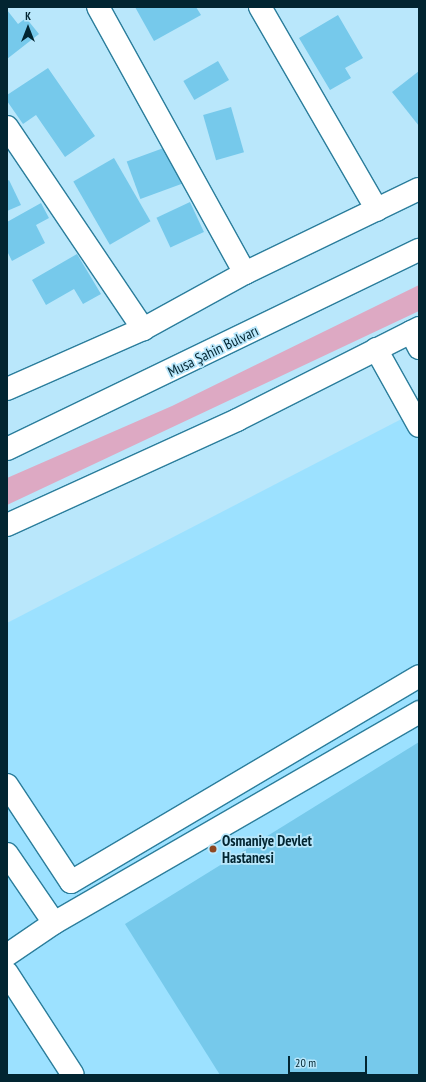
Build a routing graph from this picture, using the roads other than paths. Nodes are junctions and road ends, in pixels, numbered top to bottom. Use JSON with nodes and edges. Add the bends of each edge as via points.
{"nodes":[{"id":1,"x":98,"y":7,"type":"edge"},
{"id":2,"x":260,"y":7,"type":"edge"},
{"id":3,"x":7,"y":127,"type":"edge"},
{"id":4,"x":419,"y":189,"type":"edge"},
{"id":5,"x":377,"y":210,"type":"junction"},
{"id":6,"x":419,"y":250,"type":"edge"},
{"id":7,"x":245,"y":273,"type":"junction"},
{"id":8,"x":143,"y":329,"type":"junction"},
{"id":9,"x":416,"y":336,"type":"edge"},
{"id":10,"x":376,"y":350,"type":"junction"},
{"id":11,"x":7,"y":389,"type":"edge"},
{"id":12,"x":419,"y":426,"type":"edge"},
{"id":13,"x":7,"y":450,"type":"edge"},
{"id":14,"x":7,"y":525,"type":"edge"},
{"id":15,"x":419,"y":676,"type":"edge"},
{"id":16,"x":419,"y":712,"type":"edge"},
{"id":17,"x":7,"y":785,"type":"edge"},
{"id":18,"x":7,"y":854,"type":"edge"},
{"id":19,"x":54,"y":923,"type":"junction"},
{"id":20,"x":7,"y":955,"type":"edge"},
{"id":21,"x":7,"y":973,"type":"edge"},
{"id":22,"x":74,"y":1075,"type":"edge"}],
"edges":[{"from":1,"to":7,"type":"street"},
{"from":2,"to":5,"type":"street"},
{"from":3,"to":8,"type":"street"},
{"from":4,"to":5,"type":"street"},
{"from":5,"to":7,"type":"street"},
{"from":6,"to":13,"type":"street","name":"Musa Şahin Bulvarı"},
{"from":7,"to":8,"type":"street"},
{"from":8,"to":11,"type":"street"},
{"from":9,"to":10,"type":"street"},
{"from":10,"to":12,"type":"street"},
{"from":10,"to":14,"type":"street","via":[[236,420]]},
{"from":15,"to":17,"type":"street","via":[[71,882]]},
{"from":16,"to":19,"type":"street"},
{"from":18,"to":19,"type":"street"},
{"from":19,"to":20,"type":"street"},
{"from":21,"to":22,"type":"street"}]}
